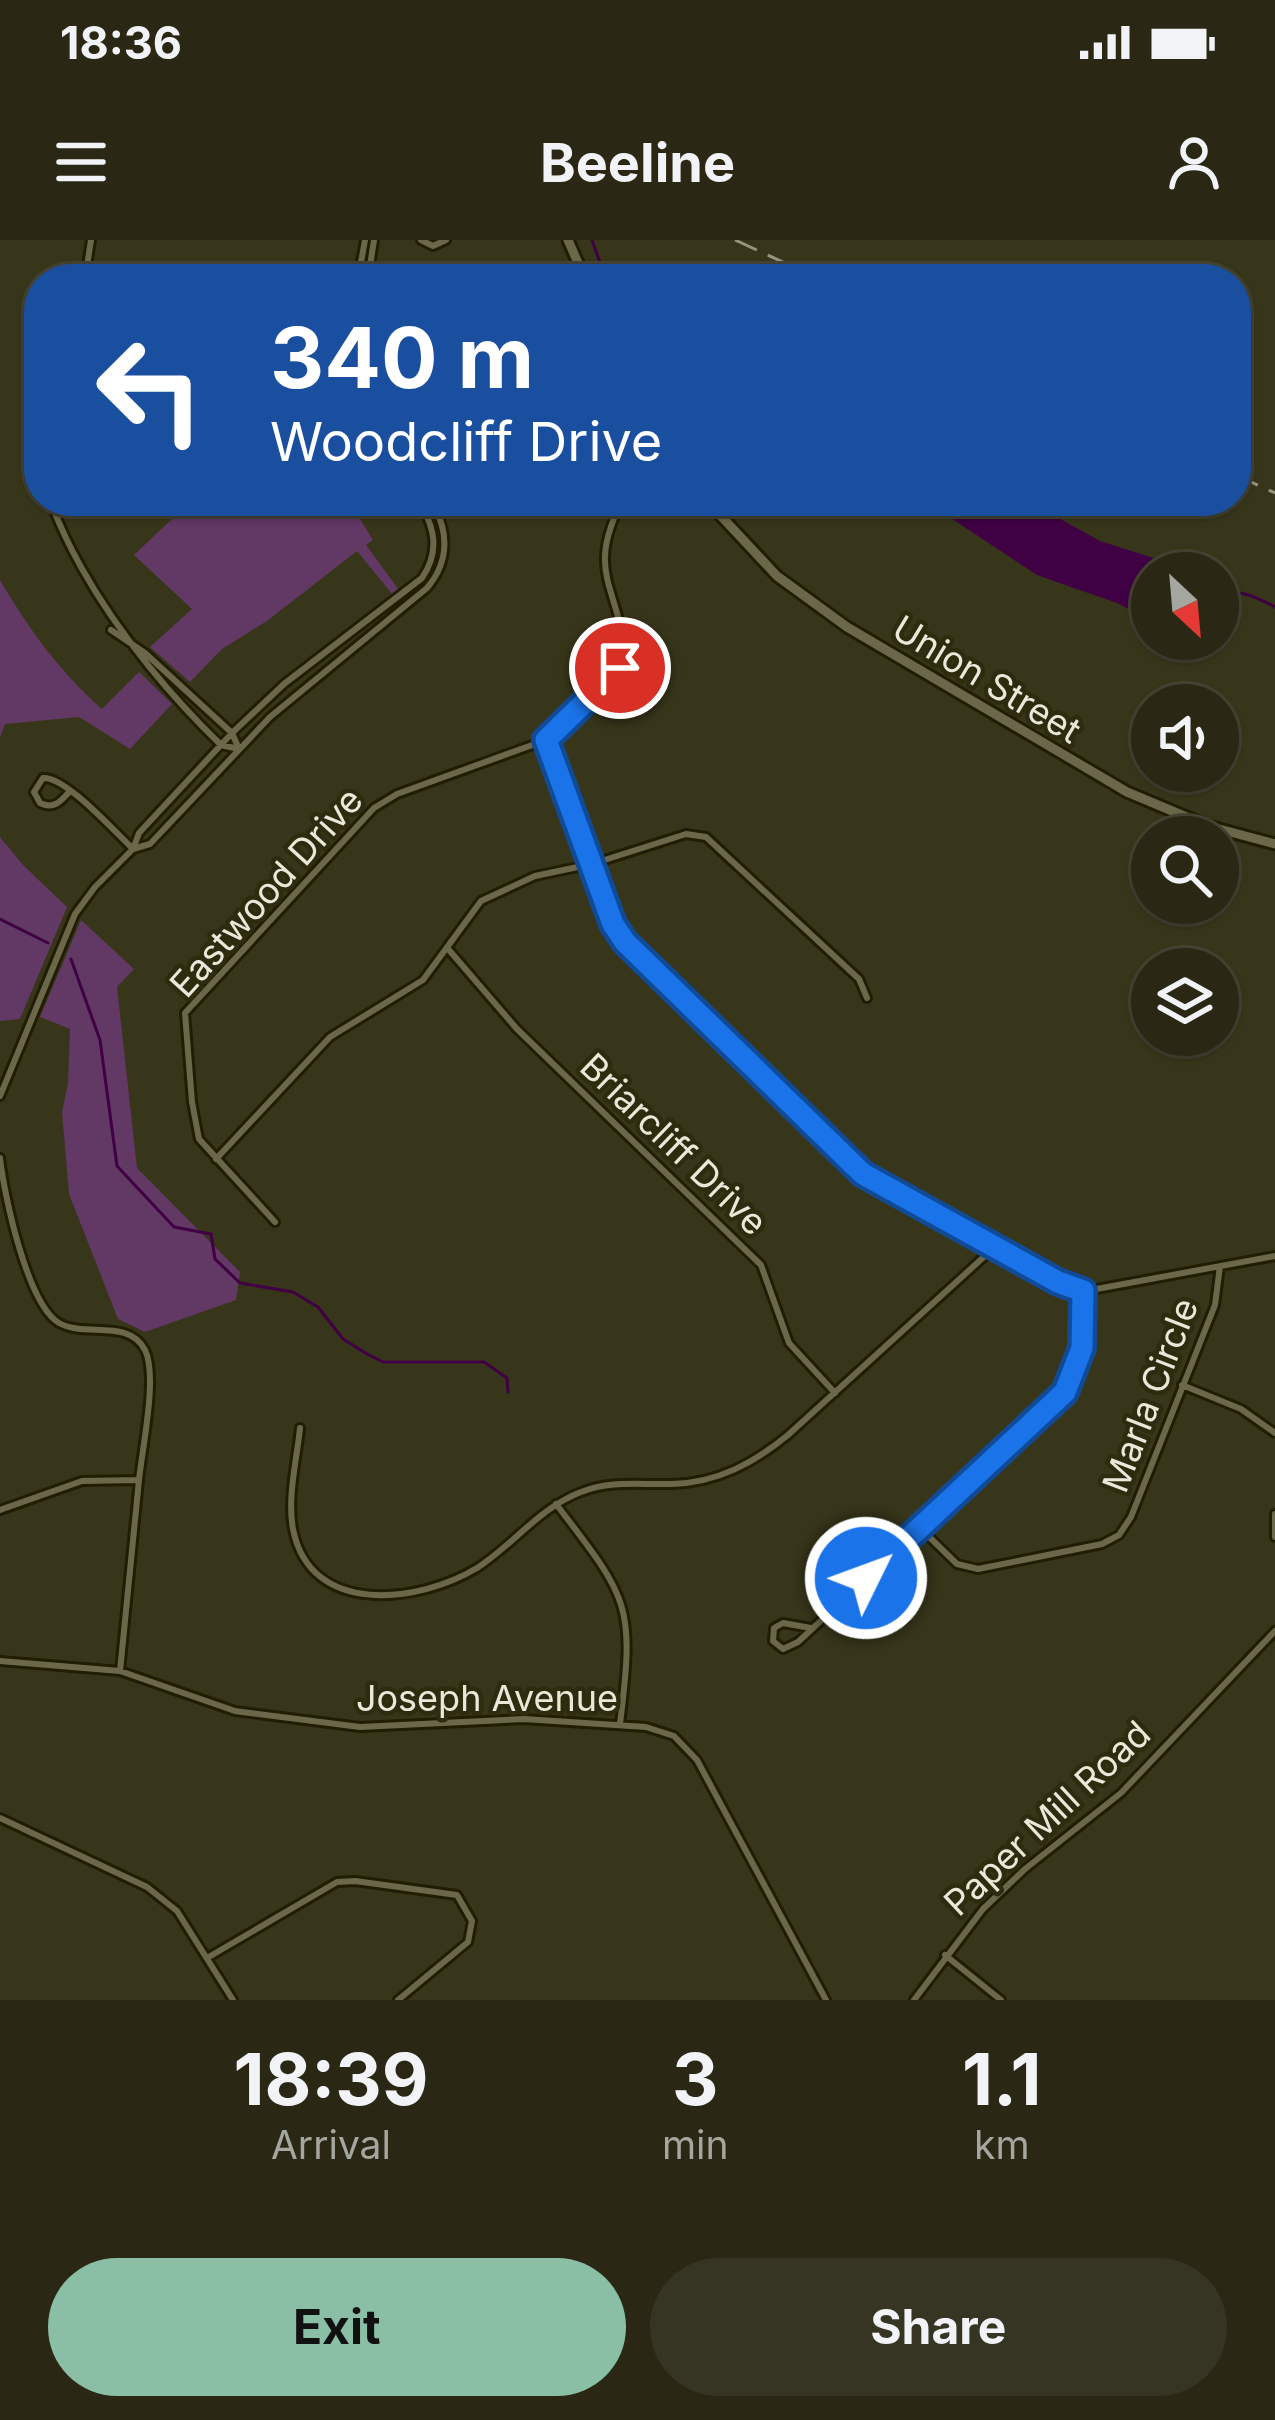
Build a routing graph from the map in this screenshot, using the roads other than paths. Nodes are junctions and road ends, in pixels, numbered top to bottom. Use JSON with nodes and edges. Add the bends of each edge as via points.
{"nodes":[{"id":1,"x":421,"y":240,"type":"edge"},
{"id":2,"x":446,"y":240,"type":"edge"},
{"id":3,"x":427,"y":516,"type":"edge"},
{"id":4,"x":439,"y":516,"type":"edge"},
{"id":5,"x":615,"y":516,"type":"edge"},
{"id":6,"x":721,"y":516,"type":"edge"},
{"id":7,"x":232,"y":733,"type":"junction"},
{"id":8,"x":546,"y":740,"type":"junction"},
{"id":9,"x":221,"y":745,"type":"junction"},
{"id":10,"x":239,"y":749,"type":"junction"},
{"id":11,"x":70,"y":790,"type":"junction"},
{"id":12,"x":1275,"y":844,"type":"edge"},
{"id":13,"x":133,"y":848,"type":"junction"},
{"id":14,"x":592,"y":864,"type":"junction"},
{"id":15,"x":448,"y":950,"type":"junction"},
{"id":16,"x":867,"y":998,"type":"dead end"},
{"id":17,"x":0,"y":1096,"type":"edge"},
{"id":18,"x":0,"y":1158,"type":"edge"},
{"id":19,"x":216,"y":1159,"type":"junction"},
{"id":20,"x":275,"y":1222,"type":"dead end"},
{"id":21,"x":997,"y":1245,"type":"junction"},
{"id":22,"x":1275,"y":1256,"type":"edge"},
{"id":23,"x":1220,"y":1266,"type":"junction"},
{"id":24,"x":1083,"y":1291,"type":"junction"},
{"id":25,"x":1182,"y":1385,"type":"junction"},
{"id":26,"x":835,"y":1394,"type":"junction"},
{"id":27,"x":300,"y":1428,"type":"dead end"},
{"id":28,"x":1275,"y":1433,"type":"edge"},
{"id":29,"x":139,"y":1480,"type":"junction"},
{"id":30,"x":556,"y":1504,"type":"junction"},
{"id":31,"x":0,"y":1510,"type":"edge"},
{"id":32,"x":1275,"y":1514,"type":"edge"},
{"id":33,"x":920,"y":1528,"type":"junction"},
{"id":34,"x":1275,"y":1537,"type":"edge"},
{"id":35,"x":811,"y":1628,"type":"junction"},
{"id":36,"x":1275,"y":1630,"type":"edge"},
{"id":37,"x":0,"y":1660,"type":"edge"},
{"id":38,"x":120,"y":1671,"type":"junction"},
{"id":39,"x":620,"y":1726,"type":"junction"},
{"id":40,"x":0,"y":1819,"type":"edge"},
{"id":41,"x":945,"y":1955,"type":"junction"},
{"id":42,"x":207,"y":1958,"type":"junction"},
{"id":43,"x":232,"y":2000,"type":"edge"},
{"id":44,"x":398,"y":2000,"type":"edge"},
{"id":45,"x":826,"y":2000,"type":"edge"},
{"id":46,"x":914,"y":2000,"type":"edge"},
{"id":47,"x":1000,"y":2000,"type":"edge"}],
"edges":[{"from":1,"to":2,"type":"street"},
{"from":3,"to":7,"type":"street","via":[[435,542],[422,578]]},
{"from":4,"to":10,"type":"street","via":[[445,541],[434,579]]},
{"from":5,"to":8,"type":"street","name":"Eastwood Drive","via":[[603,562],[624,658]]},
{"from":6,"to":12,"type":"main road","name":"Union Street","via":[[777,576],[847,627],[1127,792]]},
{"from":7,"to":9,"type":"street"},
{"from":7,"to":9,"type":"street","via":[[103,625]]},
{"from":7,"to":10,"type":"street"},
{"from":8,"to":14,"type":"street"},
{"from":8,"to":19,"type":"street","name":"Eastwood Drive","via":[[384,800],[190,1005],[185,1034],[194,1118]]},
{"from":9,"to":10,"type":"street"},
{"from":9,"to":13,"type":"street"},
{"from":10,"to":13,"type":"street","via":[[150,844]]},
{"from":11,"to":11,"type":"street","via":[[49,806],[34,789],[48,776]]},
{"from":11,"to":13,"type":"street"},
{"from":13,"to":17,"type":"street","via":[[75,914]]},
{"from":14,"to":15,"type":"street","via":[[535,876],[482,901]]},
{"from":14,"to":16,"type":"street","via":[[702,835],[859,979]]},
{"from":14,"to":21,"type":"street","via":[[625,942],[863,1174]]},
{"from":15,"to":19,"type":"street","via":[[423,980],[330,1037]]},
{"from":15,"to":26,"type":"street","name":"Briarcliff Drive","via":[[548,1061],[761,1265],[789,1343]]},
{"from":18,"to":29,"type":"street","via":[[11,1225],[49,1313],[71,1327],[127,1333],[147,1354]]},
{"from":19,"to":20,"type":"street","name":"Eastwood Drive"},
{"from":21,"to":24,"type":"street"},
{"from":21,"to":26,"type":"street"},
{"from":22,"to":23,"type":"street"},
{"from":23,"to":24,"type":"street"},
{"from":23,"to":25,"type":"street","name":"Marla Circle","via":[[1215,1305]]},
{"from":24,"to":33,"type":"street","via":[[1082,1348],[1065,1392]]},
{"from":25,"to":28,"type":"street","via":[[1241,1408]]},
{"from":25,"to":33,"type":"street","name":"Marla Circle","via":[[1128,1524],[1108,1542],[970,1569]]},
{"from":26,"to":30,"type":"street","via":[[737,1469],[686,1483],[596,1487]]},
{"from":27,"to":30,"type":"street","via":[[297,1542],[316,1571],[357,1594],[387,1597],[451,1581]]},
{"from":29,"to":31,"type":"street","via":[[82,1481]]},
{"from":29,"to":38,"type":"street"},
{"from":30,"to":39,"type":"street","via":[[608,1571],[624,1608],[629,1647]]},
{"from":32,"to":34,"type":"street"},
{"from":33,"to":35,"type":"street"},
{"from":35,"to":35,"type":"street","via":[[788,1648],[773,1641],[783,1623]]},
{"from":36,"to":41,"type":"street","name":"Paper Mill Road","via":[[1121,1793],[1024,1869]]},
{"from":37,"to":38,"type":"street","name":"Joseph Avenue"},
{"from":38,"to":39,"type":"street","name":"Joseph Avenue","via":[[235,1711],[324,1723],[524,1719]]},
{"from":39,"to":45,"type":"street","name":"Joseph Avenue","via":[[657,1729],[692,1752]]},
{"from":40,"to":42,"type":"street","via":[[147,1886],[177,1910]]},
{"from":41,"to":46,"type":"street","name":"Paper Mill Road"},
{"from":41,"to":47,"type":"street"},
{"from":42,"to":43,"type":"street"},
{"from":42,"to":44,"type":"street","via":[[337,1882],[458,1895],[472,1921],[467,1942]]}]}
